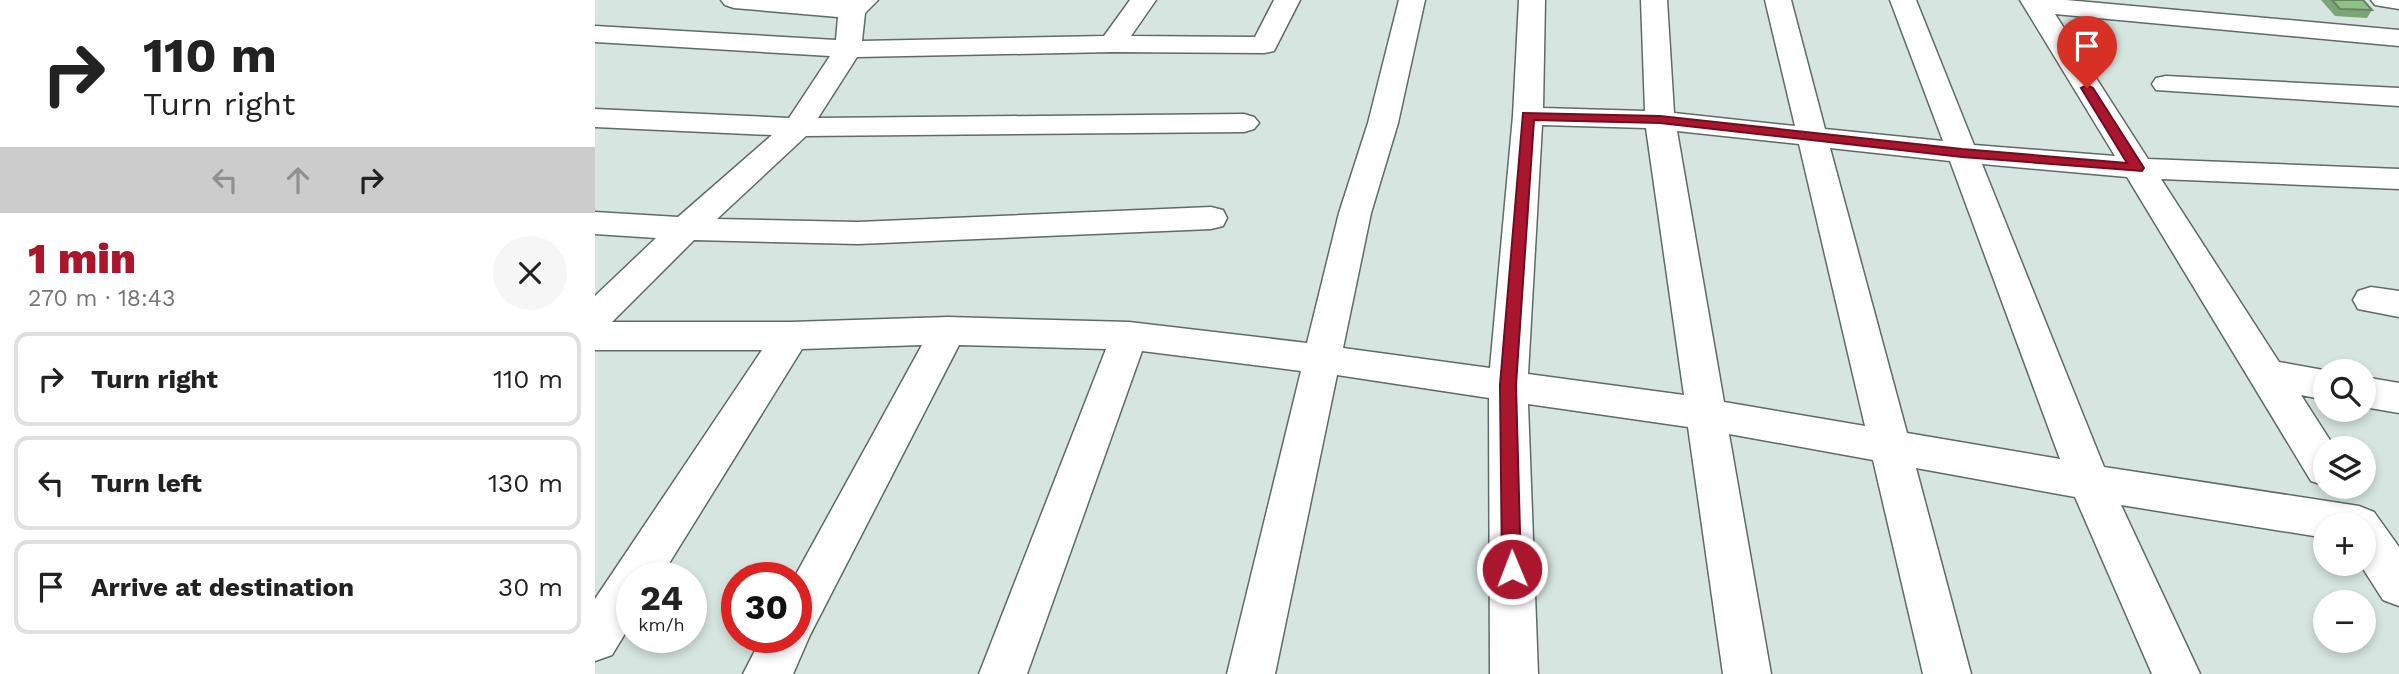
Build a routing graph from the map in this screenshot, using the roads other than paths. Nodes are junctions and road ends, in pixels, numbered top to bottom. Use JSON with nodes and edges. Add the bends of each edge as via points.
{"nodes":[{"id":1,"x":734,"y":0,"type":"edge"},
{"id":2,"x":1143,"y":0,"type":"edge"},
{"id":3,"x":1287,"y":0,"type":"edge"},
{"id":4,"x":1412,"y":0,"type":"edge"},
{"id":5,"x":1532,"y":0,"type":"edge"},
{"id":6,"x":1654,"y":0,"type":"edge"},
{"id":7,"x":1778,"y":0,"type":"edge"},
{"id":8,"x":1903,"y":0,"type":"edge"},
{"id":9,"x":2384,"y":0,"type":"edge"},
{"id":10,"x":2399,"y":1,"type":"edge"},
{"id":11,"x":2035,"y":3,"type":"edge"},
{"id":12,"x":858,"y":5,"type":"edge"},
{"id":13,"x":595,"y":34,"type":"edge"},
{"id":14,"x":2399,"y":38,"type":"edge"},
{"id":15,"x":1112,"y":44,"type":"junction"},
{"id":16,"x":848,"y":49,"type":"junction"},
{"id":17,"x":2166,"y":84,"type":"dead end"},
{"id":18,"x":2399,"y":97,"type":"edge"},
{"id":19,"x":1528,"y":116,"type":"junction"},
{"id":20,"x":595,"y":118,"type":"edge"},
{"id":21,"x":1660,"y":120,"type":"junction"},
{"id":22,"x":1244,"y":123,"type":"dead end"},
{"id":23,"x":798,"y":127,"type":"junction"},
{"id":24,"x":1812,"y":137,"type":"junction"},
{"id":25,"x":1962,"y":153,"type":"junction"},
{"id":26,"x":2137,"y":168,"type":"junction"},
{"id":27,"x":2399,"y":179,"type":"edge"},
{"id":28,"x":1211,"y":218,"type":"dead end"},
{"id":29,"x":595,"y":223,"type":"edge"},
{"id":30,"x":686,"y":229,"type":"junction"},
{"id":31,"x":595,"y":317,"type":"edge"},
{"id":32,"x":948,"y":331,"type":"junction"},
{"id":33,"x":595,"y":336,"type":"edge"},
{"id":34,"x":790,"y":336,"type":"junction"},
{"id":35,"x":1129,"y":336,"type":"junction"},
{"id":36,"x":1322,"y":359,"type":"junction"},
{"id":37,"x":2269,"y":375,"type":"junction"},
{"id":38,"x":2313,"y":383,"type":"edge"},
{"id":39,"x":1508,"y":385,"type":"junction"},
{"id":40,"x":2376,"y":394,"type":"edge"},
{"id":41,"x":2399,"y":398,"type":"edge"},
{"id":42,"x":1705,"y":414,"type":"junction"},
{"id":43,"x":1888,"y":446,"type":"junction"},
{"id":44,"x":2313,"y":448,"type":"edge"},
{"id":45,"x":2089,"y":482,"type":"junction"},
{"id":46,"x":2313,"y":518,"type":"edge"},
{"id":47,"x":2376,"y":550,"type":"edge"},
{"id":48,"x":645,"y":562,"type":"edge"},
{"id":49,"x":2399,"y":585,"type":"edge"},
{"id":50,"x":812,"y":589,"type":"edge"},
{"id":51,"x":616,"y":606,"type":"edge"},
{"id":52,"x":595,"y":639,"type":"edge"},
{"id":53,"x":778,"y":653,"type":"edge"},
{"id":54,"x":767,"y":674,"type":"edge"},
{"id":55,"x":1003,"y":674,"type":"edge"},
{"id":56,"x":1251,"y":674,"type":"edge"},
{"id":57,"x":1514,"y":674,"type":"edge"},
{"id":58,"x":1747,"y":674,"type":"edge"},
{"id":59,"x":1947,"y":674,"type":"edge"},
{"id":60,"x":2176,"y":674,"type":"edge"}],
"edges":[{"from":1,"to":12,"type":"street"},
{"from":2,"to":15,"type":"street"},
{"from":3,"to":15,"type":"street","via":[[1264,45]]},
{"from":4,"to":36,"type":"street"},
{"from":5,"to":19,"type":"street"},
{"from":6,"to":21,"type":"street"},
{"from":7,"to":24,"type":"street"},
{"from":8,"to":25,"type":"street"},
{"from":9,"to":10,"type":"street"},
{"from":11,"to":14,"type":"street"},
{"from":11,"to":26,"type":"street"},
{"from":12,"to":16,"type":"street"},
{"from":13,"to":16,"type":"street"},
{"from":15,"to":16,"type":"street"},
{"from":16,"to":23,"type":"street"},
{"from":17,"to":18,"type":"street"},
{"from":19,"to":21,"type":"street"},
{"from":19,"to":39,"type":"street"},
{"from":20,"to":23,"type":"street"},
{"from":21,"to":24,"type":"street"},
{"from":21,"to":42,"type":"street"},
{"from":22,"to":23,"type":"street"},
{"from":23,"to":30,"type":"street"},
{"from":24,"to":25,"type":"street"},
{"from":24,"to":43,"type":"street"},
{"from":25,"to":26,"type":"street"},
{"from":25,"to":45,"type":"street"},
{"from":26,"to":27,"type":"street"},
{"from":26,"to":37,"type":"street"},
{"from":28,"to":30,"type":"street","via":[[858,233]]},
{"from":29,"to":30,"type":"street"},
{"from":30,"to":31,"type":"street"},
{"from":32,"to":34,"type":"street"},
{"from":32,"to":35,"type":"street"},
{"from":32,"to":50,"type":"street"},
{"from":33,"to":34,"type":"street"},
{"from":34,"to":48,"type":"street"},
{"from":35,"to":36,"type":"street"},
{"from":35,"to":55,"type":"street"},
{"from":36,"to":39,"type":"street"},
{"from":36,"to":56,"type":"street"},
{"from":37,"to":38,"type":"street"},
{"from":37,"to":44,"type":"street"},
{"from":39,"to":42,"type":"street"},
{"from":39,"to":57,"type":"street"},
{"from":40,"to":41,"type":"street"},
{"from":42,"to":43,"type":"street"},
{"from":42,"to":58,"type":"street"},
{"from":43,"to":45,"type":"street"},
{"from":43,"to":59,"type":"street"},
{"from":45,"to":46,"type":"street"},
{"from":45,"to":60,"type":"street"},
{"from":47,"to":49,"type":"street"},
{"from":51,"to":52,"type":"street"},
{"from":53,"to":54,"type":"street"}]}
